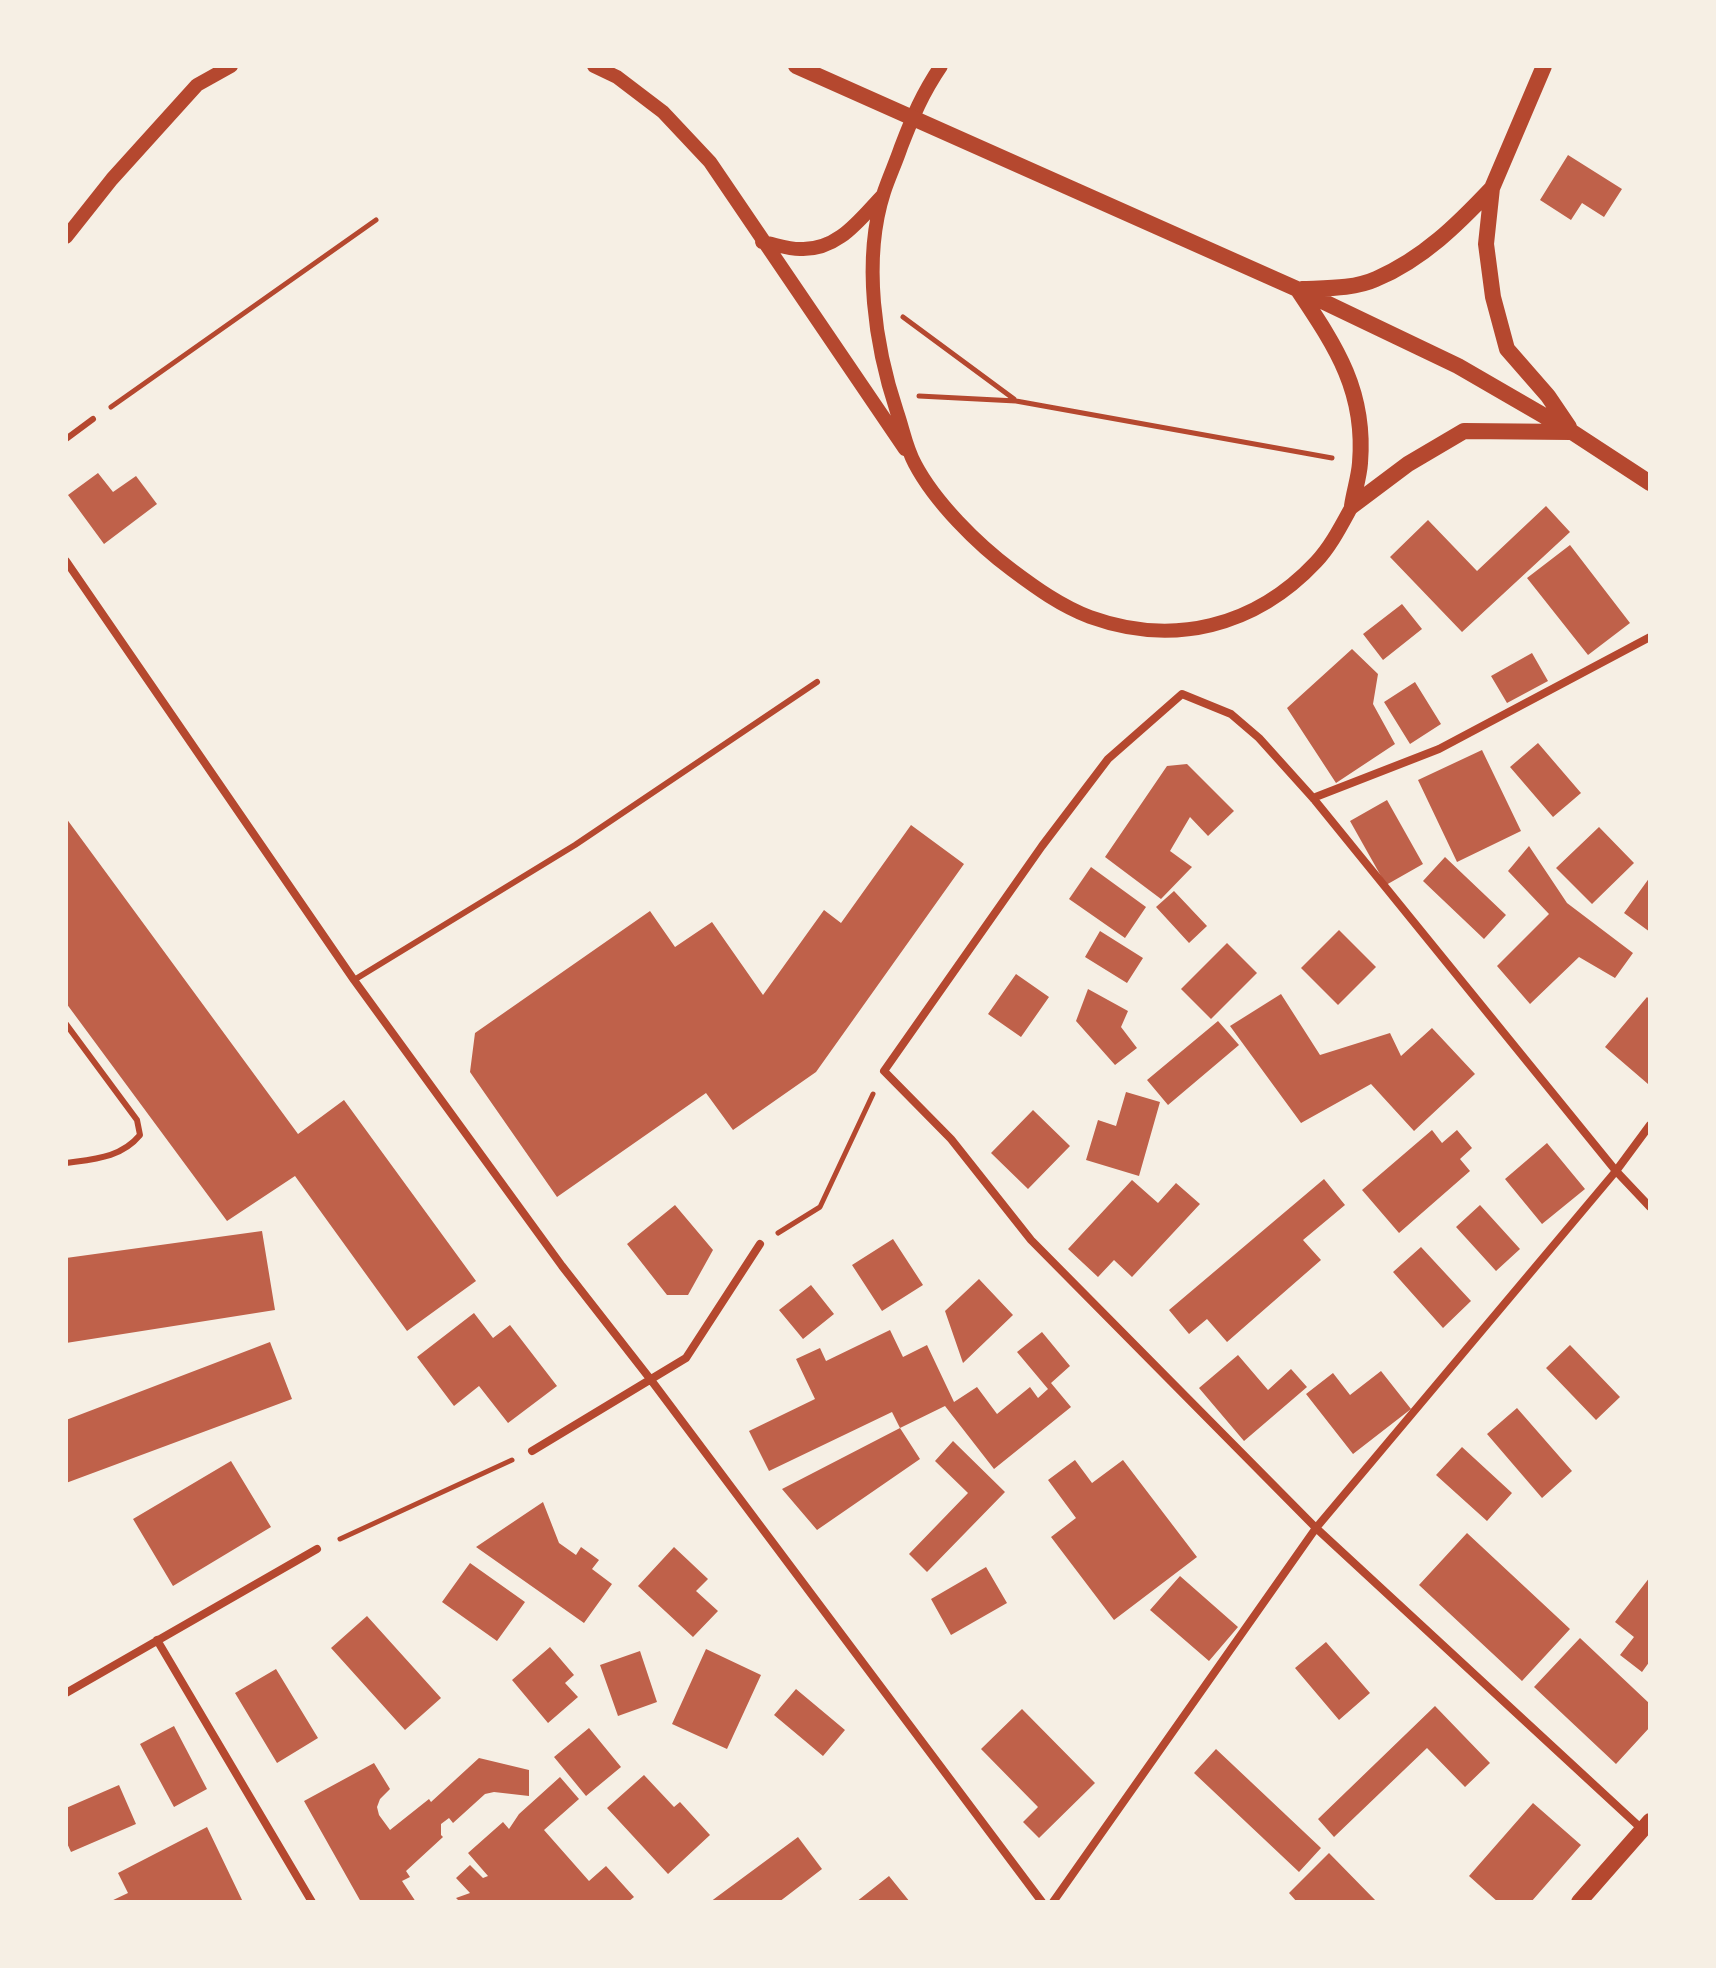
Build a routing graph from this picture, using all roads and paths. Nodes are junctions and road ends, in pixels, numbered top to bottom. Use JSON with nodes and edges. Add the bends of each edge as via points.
{"nodes":[{"id":1,"x":215,"y":66,"type":"edge"},
{"id":2,"x":231,"y":66,"type":"edge"},
{"id":3,"x":594,"y":66,"type":"edge"},
{"id":4,"x":796,"y":66,"type":"edge"},
{"id":5,"x":941,"y":66,"type":"edge"},
{"id":6,"x":1544,"y":66,"type":"edge"},
{"id":7,"x":197,"y":85,"type":"junction"},
{"id":8,"x":1492,"y":188,"type":"junction"},
{"id":9,"x":883,"y":195,"type":"junction"},
{"id":10,"x":376,"y":220,"type":"dead end"},
{"id":11,"x":66,"y":237,"type":"edge"},
{"id":12,"x":762,"y":242,"type":"junction"},
{"id":13,"x":1297,"y":289,"type":"junction"},
{"id":14,"x":873,"y":295,"type":"junction"},
{"id":15,"x":891,"y":394,"type":"junction"},
{"id":16,"x":1016,"y":401,"type":"junction"},
{"id":17,"x":93,"y":419,"type":"joint"},
{"id":18,"x":1572,"y":432,"type":"junction"},
{"id":19,"x":66,"y":439,"type":"edge"},
{"id":20,"x":914,"y":463,"type":"junction"},
{"id":21,"x":1360,"y":463,"type":"junction"},
{"id":22,"x":1650,"y":483,"type":"edge"},
{"id":23,"x":1352,"y":506,"type":"junction"},
{"id":24,"x":66,"y":561,"type":"edge"},
{"id":25,"x":1650,"y":637,"type":"edge"},
{"id":26,"x":817,"y":682,"type":"dead end"},
{"id":27,"x":1313,"y":798,"type":"junction"},
{"id":28,"x":354,"y":980,"type":"junction"},
{"id":29,"x":66,"y":1024,"type":"edge"},
{"id":30,"x":884,"y":1071,"type":"junction"},
{"id":31,"x":1650,"y":1125,"type":"edge"},
{"id":32,"x":66,"y":1163,"type":"edge"},
{"id":33,"x":1616,"y":1171,"type":"junction"},
{"id":34,"x":1650,"y":1207,"type":"edge"},
{"id":35,"x":760,"y":1244,"type":"joint"},
{"id":36,"x":651,"y":1380,"type":"junction"},
{"id":37,"x":532,"y":1451,"type":"joint"},
{"id":38,"x":1316,"y":1528,"type":"junction"},
{"id":39,"x":317,"y":1549,"type":"joint"},
{"id":40,"x":157,"y":1640,"type":"junction"},
{"id":41,"x":66,"y":1693,"type":"edge"},
{"id":42,"x":1647,"y":1828,"type":"edge"},
{"id":43,"x":312,"y":1902,"type":"edge"},
{"id":44,"x":1042,"y":1902,"type":"edge"},
{"id":45,"x":1053,"y":1902,"type":"edge"},
{"id":46,"x":1579,"y":1902,"type":"edge"}],
"edges":[{"from":1,"to":7,"type":"lane"},
{"from":2,"to":7,"type":"street"},
{"from":3,"to":12,"type":"street","via":[[663,112],[710,162]]},
{"from":4,"to":13,"type":"main road"},
{"from":5,"to":9,"type":"street","via":[[922,94]]},
{"from":6,"to":8,"type":"main road"},
{"from":7,"to":11,"type":"street"},
{"from":8,"to":13,"type":"main road","via":[[1448,235],[1375,280]]},
{"from":8,"to":18,"type":"main road","via":[[1486,244],[1507,349]]},
{"from":9,"to":12,"type":"street","via":[[845,236],[819,247]]},
{"from":9,"to":14,"type":"street","via":[[872,262]]},
{"from":10,"to":17,"type":"path"},
{"from":12,"to":20,"type":"street"},
{"from":13,"to":18,"type":"main road","via":[[1458,366]]},
{"from":13,"to":21,"type":"main road","via":[[1334,343],[1358,403]]},
{"from":14,"to":15,"type":"street"},
{"from":14,"to":16,"type":"path"},
{"from":15,"to":16,"type":"path"},
{"from":15,"to":20,"type":"street"},
{"from":16,"to":21,"type":"path"},
{"from":17,"to":19,"type":"lane"},
{"from":18,"to":22,"type":"main road"},
{"from":18,"to":23,"type":"main road","via":[[1464,431]]},
{"from":20,"to":23,"type":"street","via":[[952,515],[993,556],[1053,598],[1088,616],[1180,632],[1248,613],[1286,591],[1335,537]]},
{"from":21,"to":23,"type":"main road"},
{"from":24,"to":28,"type":"street"},
{"from":25,"to":27,"type":"street","via":[[1439,749]]},
{"from":26,"to":28,"type":"lane","via":[[575,845]]},
{"from":27,"to":30,"type":"street","via":[[1231,714],[1182,694],[1108,759]]},
{"from":27,"to":33,"type":"street"},
{"from":28,"to":36,"type":"street"},
{"from":29,"to":32,"type":"lane","via":[[137,1120],[140,1135],[112,1156]]},
{"from":30,"to":35,"type":"path","via":[[820,1207]]},
{"from":30,"to":38,"type":"street","via":[[951,1139],[1031,1240]]},
{"from":31,"to":33,"type":"street"},
{"from":33,"to":34,"type":"street"},
{"from":33,"to":38,"type":"street"},
{"from":35,"to":36,"type":"street","via":[[686,1358]]},
{"from":36,"to":37,"type":"street"},
{"from":36,"to":44,"type":"street"},
{"from":37,"to":39,"type":"path"},
{"from":38,"to":42,"type":"street"},
{"from":38,"to":45,"type":"street"},
{"from":39,"to":40,"type":"street"},
{"from":40,"to":41,"type":"street"},
{"from":40,"to":43,"type":"street"},
{"from":42,"to":46,"type":"main road"}]}
